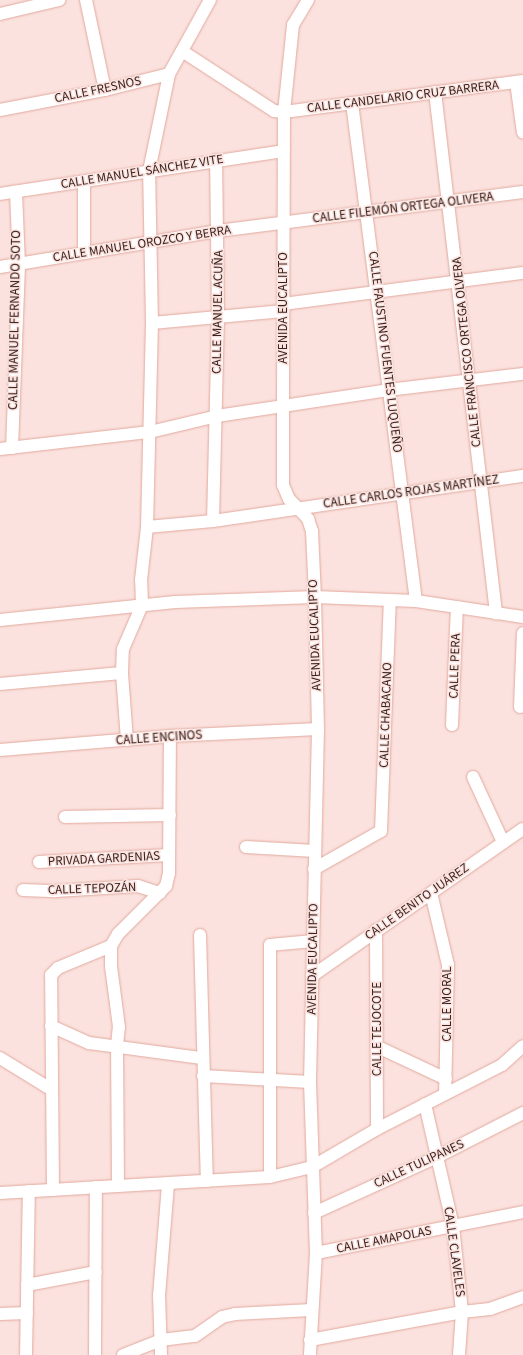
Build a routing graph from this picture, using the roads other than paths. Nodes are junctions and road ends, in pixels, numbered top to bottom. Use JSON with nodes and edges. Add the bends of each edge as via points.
{"nodes":[{"id":1,"x":60,"y":0,"type":"edge"},
{"id":2,"x":86,"y":0,"type":"edge"},
{"id":3,"x":210,"y":0,"type":"edge"},
{"id":4,"x":308,"y":0,"type":"edge"},
{"id":5,"x":0,"y":14,"type":"edge"},
{"id":6,"x":182,"y":51,"type":"junction"},
{"id":7,"x":169,"y":74,"type":"junction"},
{"id":8,"x":520,"y":82,"type":"edge"},
{"id":9,"x":105,"y":90,"type":"junction"},
{"id":10,"x":436,"y":92,"type":"junction"},
{"id":11,"x":352,"y":103,"type":"junction"},
{"id":12,"x":0,"y":110,"type":"edge"},
{"id":13,"x":284,"y":112,"type":"junction"},
{"id":14,"x":523,"y":133,"type":"edge"},
{"id":15,"x":284,"y":151,"type":"junction"},
{"id":16,"x":216,"y":160,"type":"junction"},
{"id":17,"x":149,"y":171,"type":"junction"},
{"id":18,"x":84,"y":183,"type":"junction"},
{"id":19,"x":16,"y":192,"type":"junction"},
{"id":20,"x":523,"y":192,"type":"edge"},
{"id":21,"x":0,"y":194,"type":"edge"},
{"id":22,"x":450,"y":202,"type":"junction"},
{"id":23,"x":366,"y":213,"type":"junction"},
{"id":24,"x":283,"y":224,"type":"junction"},
{"id":25,"x":218,"y":231,"type":"junction"},
{"id":26,"x":149,"y":243,"type":"junction"},
{"id":27,"x":84,"y":253,"type":"junction"},
{"id":28,"x":19,"y":264,"type":"junction"},
{"id":29,"x":0,"y":266,"type":"edge"},
{"id":30,"x":523,"y":273,"type":"edge"},
{"id":31,"x":459,"y":282,"type":"junction"},
{"id":32,"x":377,"y":292,"type":"junction"},
{"id":33,"x":283,"y":308,"type":"junction"},
{"id":34,"x":218,"y":317,"type":"junction"},
{"id":35,"x":152,"y":323,"type":"junction"},
{"id":36,"x":523,"y":374,"type":"edge"},
{"id":37,"x":471,"y":380,"type":"junction"},
{"id":38,"x":388,"y":390,"type":"junction"},
{"id":39,"x":283,"y":407,"type":"junction"},
{"id":40,"x":216,"y":416,"type":"junction"},
{"id":41,"x":150,"y":432,"type":"junction"},
{"id":42,"x":6,"y":448,"type":"edge"},
{"id":43,"x":523,"y":476,"type":"edge"},
{"id":44,"x":482,"y":482,"type":"junction"},
{"id":45,"x":404,"y":494,"type":"junction"},
{"id":46,"x":299,"y":508,"type":"junction"},
{"id":47,"x":213,"y":521,"type":"junction"},
{"id":48,"x":147,"y":527,"type":"junction"},
{"id":49,"x":315,"y":597,"type":"junction"},
{"id":50,"x":390,"y":600,"type":"junction"},
{"id":51,"x":416,"y":601,"type":"junction"},
{"id":52,"x":142,"y":605,"type":"junction"},
{"id":53,"x":457,"y":607,"type":"junction"},
{"id":54,"x":496,"y":613,"type":"junction"},
{"id":55,"x":523,"y":617,"type":"edge"},
{"id":56,"x":0,"y":620,"type":"edge"},
{"id":57,"x":523,"y":633,"type":"edge"},
{"id":58,"x":122,"y":673,"type":"junction"},
{"id":59,"x":0,"y":684,"type":"edge"},
{"id":60,"x":520,"y":706,"type":"dead end"},
{"id":61,"x":452,"y":725,"type":"dead end"},
{"id":62,"x":318,"y":728,"type":"junction"},
{"id":63,"x":170,"y":736,"type":"junction"},
{"id":64,"x":126,"y":740,"type":"junction"},
{"id":65,"x":0,"y":750,"type":"edge"},
{"id":66,"x":473,"y":777,"type":"dead end"},
{"id":67,"x":170,"y":815,"type":"junction"},
{"id":68,"x":65,"y":817,"type":"dead end"},
{"id":69,"x":522,"y":832,"type":"edge"},
{"id":70,"x":503,"y":842,"type":"junction"},
{"id":71,"x":246,"y":847,"type":"dead end"},
{"id":72,"x":315,"y":851,"type":"junction"},
{"id":73,"x":169,"y":855,"type":"junction"},
{"id":74,"x":39,"y":862,"type":"dead end"},
{"id":75,"x":314,"y":869,"type":"junction"},
{"id":76,"x":23,"y":890,"type":"dead end"},
{"id":77,"x":160,"y":893,"type":"junction"},
{"id":78,"x":431,"y":893,"type":"junction"},
{"id":79,"x":376,"y":930,"type":"junction"},
{"id":80,"x":200,"y":935,"type":"dead end"},
{"id":81,"x":313,"y":941,"type":"junction"},
{"id":82,"x":111,"y":946,"type":"junction"},
{"id":83,"x":312,"y":976,"type":"junction"},
{"id":84,"x":51,"y":1026,"type":"junction"},
{"id":85,"x":117,"y":1044,"type":"junction"},
{"id":86,"x":523,"y":1046,"type":"edge"},
{"id":87,"x":378,"y":1047,"type":"junction"},
{"id":88,"x":0,"y":1058,"type":"edge"},
{"id":89,"x":202,"y":1058,"type":"junction"},
{"id":90,"x":203,"y":1076,"type":"junction"},
{"id":91,"x":446,"y":1079,"type":"junction"},
{"id":92,"x":270,"y":1081,"type":"junction"},
{"id":93,"x":310,"y":1082,"type":"junction"},
{"id":94,"x":52,"y":1090,"type":"junction"},
{"id":95,"x":445,"y":1094,"type":"junction"},
{"id":96,"x":424,"y":1104,"type":"junction"},
{"id":97,"x":523,"y":1113,"type":"edge"},
{"id":98,"x":378,"y":1129,"type":"junction"},
{"id":99,"x":437,"y":1158,"type":"junction"},
{"id":100,"x":312,"y":1167,"type":"junction"},
{"id":101,"x":270,"y":1177,"type":"junction"},
{"id":102,"x":207,"y":1181,"type":"junction"},
{"id":103,"x":168,"y":1183,"type":"junction"},
{"id":104,"x":118,"y":1186,"type":"junction"},
{"id":105,"x":96,"y":1187,"type":"junction"},
{"id":106,"x":53,"y":1190,"type":"junction"},
{"id":107,"x":28,"y":1191,"type":"junction"},
{"id":108,"x":0,"y":1193,"type":"edge"},
{"id":109,"x":523,"y":1212,"type":"edge"},
{"id":110,"x":314,"y":1213,"type":"junction"},
{"id":111,"x":453,"y":1226,"type":"junction"},
{"id":112,"x":316,"y":1253,"type":"junction"},
{"id":113,"x":96,"y":1272,"type":"junction"},
{"id":114,"x":27,"y":1286,"type":"junction"},
{"id":115,"x":523,"y":1297,"type":"edge"},
{"id":116,"x":311,"y":1310,"type":"junction"},
{"id":117,"x":462,"y":1312,"type":"junction"},
{"id":118,"x":27,"y":1313,"type":"junction"},
{"id":119,"x":0,"y":1314,"type":"edge"},
{"id":120,"x":161,"y":1340,"type":"junction"},
{"id":121,"x":310,"y":1340,"type":"junction"},
{"id":122,"x":26,"y":1355,"type":"edge"},
{"id":123,"x":95,"y":1355,"type":"edge"},
{"id":124,"x":123,"y":1355,"type":"edge"},
{"id":125,"x":161,"y":1355,"type":"edge"},
{"id":126,"x":310,"y":1355,"type":"edge"},
{"id":127,"x":459,"y":1355,"type":"edge"}],
"edges":[{"from":1,"to":5,"type":"street"},
{"from":2,"to":9,"type":"street"},
{"from":3,"to":6,"type":"street"},
{"from":4,"to":13,"type":"street","name":"AVENIDA EUCALIPTO","via":[[293,25]]},
{"from":6,"to":7,"type":"street"},
{"from":6,"to":13,"type":"street","via":[[274,111]]},
{"from":7,"to":9,"type":"street","name":"CALLE FRESNOS"},
{"from":7,"to":17,"type":"street"},
{"from":8,"to":10,"type":"street","name":"CALLE CANDELARIO CRUZ BARRERA"},
{"from":8,"to":14,"type":"street"},
{"from":9,"to":12,"type":"street","name":"CALLE FRESNOS"},
{"from":10,"to":11,"type":"street","name":"CALLE CANDELARIO CRUZ BARRERA"},
{"from":10,"to":22,"type":"street","name":"CALLE FRANCISCO ORTEGA OLVERA"},
{"from":11,"to":13,"type":"street","name":"CALLE CANDELARIO CRUZ BARRERA"},
{"from":11,"to":23,"type":"street","name":"CALLE FAUSTINO FUENTES LUQUEÑO"},
{"from":13,"to":15,"type":"street","name":"AVENIDA EUCALIPTO"},
{"from":15,"to":16,"type":"street","name":"CALLE MANUEL SÁNCHEZ VITE"},
{"from":15,"to":24,"type":"street","name":"AVENIDA EUCALIPTO"},
{"from":16,"to":17,"type":"street","name":"CALLE MANUEL SÁNCHEZ VITE"},
{"from":16,"to":25,"type":"street","name":"CALLE MANUEL ACUÑA"},
{"from":17,"to":18,"type":"street","name":"CALLE MANUEL SÁNCHEZ VITE"},
{"from":17,"to":26,"type":"street"},
{"from":18,"to":19,"type":"street","name":"CALLE MANUEL SÁNCHEZ VITE"},
{"from":18,"to":27,"type":"street"},
{"from":19,"to":21,"type":"street","name":"CALLE MANUEL SÁNCHEZ VITE"},
{"from":19,"to":28,"type":"street","name":"CALLE MANUEL FERNANDO SOTO"},
{"from":20,"to":22,"type":"street","name":"CALLE FILEMÓN ORTEGA OLIVERA"},
{"from":22,"to":23,"type":"street","name":"CALLE FILEMÓN ORTEGA OLIVERA"},
{"from":22,"to":31,"type":"street","name":"CALLE FRANCISCO ORTEGA OLVERA"},
{"from":23,"to":24,"type":"street","name":"CALLE FILEMÓN ORTEGA OLIVERA"},
{"from":23,"to":32,"type":"street","name":"CALLE FAUSTINO FUENTES LUQUEÑO"},
{"from":24,"to":25,"type":"street","name":"CALLE MANUEL OROZCO Y BERRA"},
{"from":24,"to":33,"type":"street","name":"AVENIDA EUCALIPTO"},
{"from":25,"to":26,"type":"street","name":"CALLE MANUEL OROZCO Y BERRA"},
{"from":25,"to":34,"type":"street","name":"CALLE MANUEL ACUÑA"},
{"from":26,"to":27,"type":"street","name":"CALLE MANUEL OROZCO Y BERRA"},
{"from":26,"to":35,"type":"street"},
{"from":27,"to":28,"type":"street","name":"CALLE MANUEL OROZCO Y BERRA"},
{"from":28,"to":29,"type":"street","name":"CALLE MANUEL OROZCO Y BERRA"},
{"from":28,"to":42,"type":"street","name":"CALLE MANUEL FERNANDO SOTO"},
{"from":30,"to":31,"type":"street"},
{"from":31,"to":32,"type":"street"},
{"from":31,"to":37,"type":"street","name":"CALLE FRANCISCO ORTEGA OLVERA"},
{"from":32,"to":33,"type":"street"},
{"from":32,"to":38,"type":"street","name":"CALLE FAUSTINO FUENTES LUQUEÑO"},
{"from":33,"to":34,"type":"street"},
{"from":33,"to":39,"type":"street","name":"AVENIDA EUCALIPTO"},
{"from":34,"to":35,"type":"street"},
{"from":34,"to":40,"type":"street","name":"CALLE MANUEL ACUÑA"},
{"from":35,"to":41,"type":"street"},
{"from":36,"to":37,"type":"street"},
{"from":37,"to":38,"type":"street"},
{"from":37,"to":44,"type":"street","name":"CALLE FRANCISCO ORTEGA OLVERA"},
{"from":38,"to":39,"type":"street"},
{"from":38,"to":45,"type":"street","name":"CALLE FAUSTINO FUENTES LUQUEÑO"},
{"from":39,"to":40,"type":"street"},
{"from":39,"to":46,"type":"street","name":"AVENIDA EUCALIPTO","via":[[283,485],[289,499]]},
{"from":40,"to":41,"type":"street"},
{"from":40,"to":47,"type":"street","name":"CALLE MANUEL ACUÑA"},
{"from":41,"to":42,"type":"street"},
{"from":41,"to":48,"type":"street"},
{"from":43,"to":44,"type":"street","name":"CALLE CARLOS ROJAS MARTÍNEZ"},
{"from":44,"to":45,"type":"street","name":"CALLE CARLOS ROJAS MARTÍNEZ"},
{"from":44,"to":54,"type":"street","name":"CALLE FRANCISCO ORTEGA OLVERA"},
{"from":45,"to":46,"type":"street","name":"CALLE CARLOS ROJAS MARTÍNEZ"},
{"from":45,"to":51,"type":"street","name":"CALLE FAUSTINO FUENTES LUQUEÑO"},
{"from":46,"to":47,"type":"street","name":"CALLE CARLOS ROJAS MARTÍNEZ"},
{"from":46,"to":49,"type":"street","name":"AVENIDA EUCALIPTO","via":[[308,519],[312,531]]},
{"from":47,"to":48,"type":"street","name":"CALLE CARLOS ROJAS MARTÍNEZ"},
{"from":48,"to":52,"type":"street","via":[[141,580]]},
{"from":49,"to":50,"type":"street"},
{"from":49,"to":52,"type":"street"},
{"from":49,"to":62,"type":"street","name":"AVENIDA EUCALIPTO"},
{"from":50,"to":51,"type":"street"},
{"from":50,"to":75,"type":"street","name":"CALLE CHABACANO","via":[[381,831]]},
{"from":51,"to":53,"type":"street"},
{"from":52,"to":56,"type":"street"},
{"from":52,"to":58,"type":"street","via":[[123,649]]},
{"from":53,"to":54,"type":"street"},
{"from":53,"to":61,"type":"street","name":"CALLE PERA"},
{"from":54,"to":55,"type":"street"},
{"from":57,"to":60,"type":"street"},
{"from":58,"to":59,"type":"street"},
{"from":58,"to":64,"type":"street"},
{"from":62,"to":63,"type":"street","name":"CALLE ENCINOS"},
{"from":62,"to":72,"type":"street","name":"AVENIDA EUCALIPTO"},
{"from":63,"to":64,"type":"street","name":"CALLE ENCINOS"},
{"from":63,"to":67,"type":"street"},
{"from":64,"to":65,"type":"street","name":"CALLE ENCINOS"},
{"from":66,"to":70,"type":"street"},
{"from":67,"to":68,"type":"street"},
{"from":67,"to":73,"type":"street"},
{"from":69,"to":70,"type":"street","name":"CALLE BENITO JUÁREZ"},
{"from":70,"to":78,"type":"street","name":"CALLE BENITO JUÁREZ"},
{"from":71,"to":72,"type":"street"},
{"from":72,"to":75,"type":"street","name":"AVENIDA EUCALIPTO"},
{"from":73,"to":74,"type":"street","name":"PRIVADA GARDENIAS"},
{"from":73,"to":77,"type":"street","via":[[166,886]]},
{"from":75,"to":81,"type":"street","name":"AVENIDA EUCALIPTO"},
{"from":76,"to":77,"type":"street","name":"CALLE TEPOZÁN","via":[[56,892],[138,886]]},
{"from":77,"to":82,"type":"street","via":[[118,934]]},
{"from":78,"to":79,"type":"street","name":"CALLE BENITO JUÁREZ"},
{"from":78,"to":91,"type":"street","name":"CALLE MORAL","via":[[448,965]]},
{"from":79,"to":83,"type":"street","name":"CALLE BENITO JUÁREZ"},
{"from":79,"to":87,"type":"street","name":"CALLE TEJOCOTE"},
{"from":80,"to":89,"type":"street"},
{"from":81,"to":83,"type":"street","name":"AVENIDA EUCALIPTO"},
{"from":81,"to":92,"type":"street","via":[[270,945]]},
{"from":82,"to":84,"type":"street","via":[[58,968],[51,975]]},
{"from":82,"to":85,"type":"street","via":[[119,1027]]},
{"from":83,"to":93,"type":"street","name":"AVENIDA EUCALIPTO"},
{"from":84,"to":85,"type":"street","via":[[89,1043]]},
{"from":84,"to":94,"type":"street"},
{"from":85,"to":89,"type":"street"},
{"from":85,"to":104,"type":"street"},
{"from":86,"to":95,"type":"street","via":[[502,1065]]},
{"from":87,"to":91,"type":"street"},
{"from":87,"to":98,"type":"street","name":"CALLE TEJOCOTE"},
{"from":88,"to":94,"type":"street"},
{"from":89,"to":90,"type":"street"},
{"from":90,"to":92,"type":"street"},
{"from":90,"to":102,"type":"street"},
{"from":91,"to":95,"type":"street","name":"CALLE MORAL"},
{"from":92,"to":93,"type":"street"},
{"from":92,"to":101,"type":"street"},
{"from":93,"to":100,"type":"street","name":"AVENIDA EUCALIPTO"},
{"from":94,"to":106,"type":"street"},
{"from":95,"to":96,"type":"street"},
{"from":96,"to":98,"type":"street"},
{"from":96,"to":99,"type":"street","name":"CALLE CLAVELES"},
{"from":97,"to":99,"type":"street","name":"CALLE TULIPANES"},
{"from":98,"to":100,"type":"street"},
{"from":99,"to":110,"type":"street","name":"CALLE TULIPANES"},
{"from":99,"to":111,"type":"street","name":"CALLE CLAVELES"},
{"from":100,"to":101,"type":"street"},
{"from":100,"to":110,"type":"street","name":"AVENIDA EUCALIPTO"},
{"from":101,"to":102,"type":"street"},
{"from":102,"to":103,"type":"street"},
{"from":103,"to":104,"type":"street"},
{"from":103,"to":120,"type":"street","via":[[159,1296]]},
{"from":104,"to":105,"type":"street"},
{"from":105,"to":106,"type":"street"},
{"from":105,"to":113,"type":"street"},
{"from":106,"to":107,"type":"street"},
{"from":107,"to":108,"type":"street"},
{"from":107,"to":114,"type":"street"},
{"from":109,"to":111,"type":"street","name":"CALLE AMAPOLAS"},
{"from":110,"to":112,"type":"street","name":"AVENIDA EUCALIPTO"},
{"from":111,"to":112,"type":"street","name":"CALLE AMAPOLAS"},
{"from":111,"to":117,"type":"street","name":"CALLE CLAVELES"},
{"from":112,"to":116,"type":"street","name":"AVENIDA EUCALIPTO"},
{"from":113,"to":114,"type":"street"},
{"from":113,"to":123,"type":"street"},
{"from":114,"to":118,"type":"street"},
{"from":115,"to":117,"type":"street","via":[[490,1309]]},
{"from":116,"to":120,"type":"street","via":[[235,1314],[222,1317],[195,1336]]},
{"from":116,"to":121,"type":"street","name":"AVENIDA EUCALIPTO"},
{"from":117,"to":121,"type":"street"},
{"from":117,"to":127,"type":"street","name":"CALLE CLAVELES"},
{"from":118,"to":119,"type":"street"},
{"from":118,"to":122,"type":"street"},
{"from":120,"to":124,"type":"street"},
{"from":120,"to":125,"type":"street"},
{"from":121,"to":126,"type":"street","name":"AVENIDA EUCALIPTO"}]}
